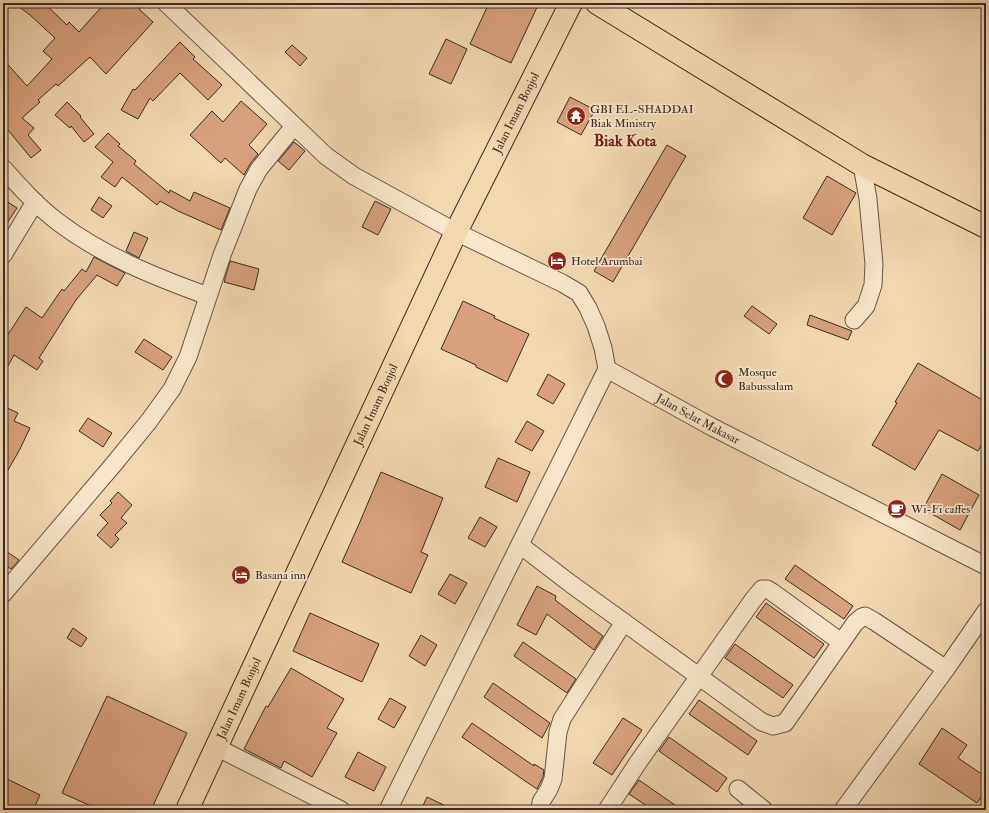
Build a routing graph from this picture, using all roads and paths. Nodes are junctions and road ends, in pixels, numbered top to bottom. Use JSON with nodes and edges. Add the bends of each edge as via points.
{"nodes":[{"id":1,"x":166,"y":3,"type":"edge"},
{"id":2,"x":571,"y":3,"type":"edge"},
{"id":3,"x":597,"y":3,"type":"edge"},
{"id":4,"x":294,"y":126,"type":"junction"},
{"id":5,"x":862,"y":165,"type":"junction"},
{"id":6,"x":3,"y":168,"type":"edge"},
{"id":7,"x":35,"y":202,"type":"junction"},
{"id":8,"x":984,"y":230,"type":"edge"},
{"id":9,"x":456,"y":232,"type":"junction"},
{"id":10,"x":3,"y":255,"type":"edge"},
{"id":11,"x":208,"y":296,"type":"junction"},
{"id":12,"x":854,"y":320,"type":"dead end"},
{"id":13,"x":607,"y":369,"type":"junction"},
{"id":14,"x":520,"y":545,"type":"junction"},
{"id":15,"x":986,"y":566,"type":"edge"},
{"id":16,"x":3,"y":594,"type":"edge"},
{"id":17,"x":986,"y":610,"type":"edge"},
{"id":18,"x":624,"y":622,"type":"junction"},
{"id":19,"x":841,"y":642,"type":"junction"},
{"id":20,"x":946,"y":669,"type":"junction"},
{"id":21,"x":700,"y":677,"type":"junction"},
{"id":22,"x":216,"y":747,"type":"junction"},
{"id":23,"x":738,"y":789,"type":"dead end"},
{"id":24,"x":187,"y":810,"type":"edge"},
{"id":25,"x":341,"y":810,"type":"edge"},
{"id":26,"x":388,"y":810,"type":"edge"},
{"id":27,"x":540,"y":810,"type":"edge"},
{"id":28,"x":607,"y":810,"type":"edge"},
{"id":29,"x":764,"y":810,"type":"edge"},
{"id":30,"x":843,"y":810,"type":"edge"}],
"edges":[{"from":1,"to":4,"type":"street"},
{"from":2,"to":9,"type":"main road","name":"Jalan Imam Bonjol"},
{"from":3,"to":5,"type":"main road"},
{"from":4,"to":9,"type":"street","via":[[326,156],[354,176]]},
{"from":4,"to":11,"type":"street","via":[[259,169],[248,190]]},
{"from":5,"to":8,"type":"main road"},
{"from":5,"to":12,"type":"street","via":[[874,264],[873,285],[866,306]]},
{"from":6,"to":7,"type":"street"},
{"from":7,"to":10,"type":"street"},
{"from":7,"to":11,"type":"street","via":[[81,238],[134,268]]},
{"from":9,"to":13,"type":"street","via":[[579,293],[596,326]]},
{"from":9,"to":22,"type":"main road","name":"Jalan Imam Bonjol"},
{"from":11,"to":16,"type":"street","via":[[188,357],[172,389],[113,466]]},
{"from":13,"to":14,"type":"street"},
{"from":13,"to":15,"type":"street","name":"Jalan Selat Makasar","via":[[712,427]]},
{"from":14,"to":18,"type":"street"},
{"from":14,"to":26,"type":"street"},
{"from":17,"to":20,"type":"street"},
{"from":18,"to":21,"type":"street"},
{"from":18,"to":27,"type":"street","via":[[562,719],[558,732],[553,779],[541,802]]},
{"from":19,"to":20,"type":"street","via":[[855,623],[865,616]]},
{"from":19,"to":21,"type":"street","via":[[786,723],[774,726],[762,722]]},
{"from":19,"to":21,"type":"street","via":[[772,592],[762,589]]},
{"from":20,"to":30,"type":"street"},
{"from":21,"to":28,"type":"street"},
{"from":22,"to":24,"type":"main road","name":"Jalan Imam Bonjol"},
{"from":22,"to":25,"type":"street"},
{"from":23,"to":29,"type":"street"}]}
